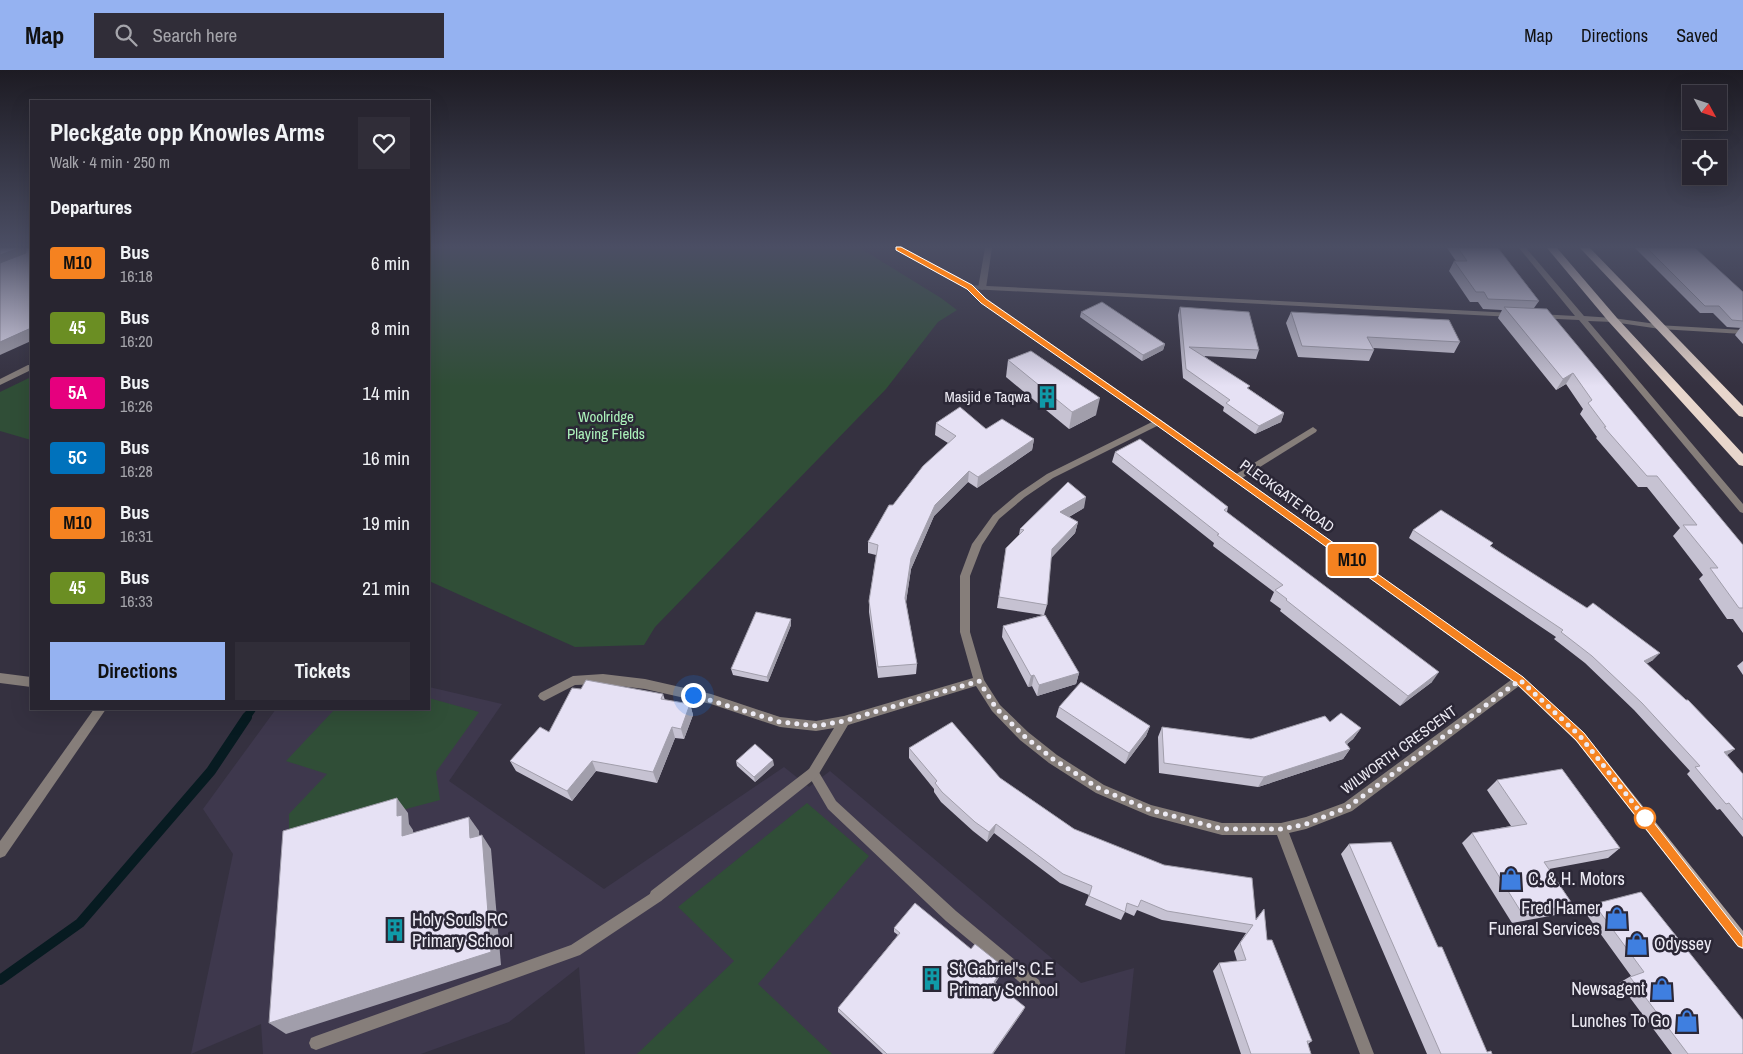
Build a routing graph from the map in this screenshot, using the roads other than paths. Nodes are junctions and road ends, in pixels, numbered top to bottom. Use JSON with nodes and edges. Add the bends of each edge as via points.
{"nodes":[{"id":1,"x":977,"y":294,"type":"edge"},
{"id":2,"x":1100,"y":294,"type":"edge"},
{"id":3,"x":1560,"y":294,"type":"edge"},
{"id":4,"x":1592,"y":294,"type":"edge"},
{"id":5,"x":1629,"y":294,"type":"edge"},
{"id":6,"x":1522,"y":315,"type":"edge"},
{"id":7,"x":1532,"y":316,"type":"edge"},
{"id":8,"x":1580,"y":318,"type":"junction"},
{"id":9,"x":1614,"y":320,"type":"junction"},
{"id":10,"x":1660,"y":327,"type":"junction"},
{"id":11,"x":1743,"y":332,"type":"edge"},
{"id":12,"x":30,"y":367,"type":"edge"},
{"id":13,"x":0,"y":382,"type":"edge"},
{"id":14,"x":1743,"y":413,"type":"edge"},
{"id":15,"x":1158,"y":422,"type":"junction"},
{"id":16,"x":1313,"y":430,"type":"dead end"},
{"id":17,"x":1743,"y":462,"type":"edge"},
{"id":18,"x":1236,"y":478,"type":"junction"},
{"id":19,"x":1743,"y":510,"type":"edge"},
{"id":20,"x":0,"y":678,"type":"edge"},
{"id":21,"x":1520,"y":680,"type":"junction"},
{"id":22,"x":979,"y":681,"type":"junction"},
{"id":23,"x":30,"y":682,"type":"edge"},
{"id":24,"x":544,"y":696,"type":"dead end"},
{"id":25,"x":99,"y":710,"type":"edge"},
{"id":26,"x":844,"y":721,"type":"junction"},
{"id":27,"x":813,"y":773,"type":"junction"},
{"id":28,"x":1282,"y":829,"type":"junction"},
{"id":29,"x":0,"y":852,"type":"edge"},
{"id":30,"x":1743,"y":942,"type":"edge"},
{"id":31,"x":1034,"y":985,"type":"dead end"},
{"id":32,"x":316,"y":1044,"type":"dead end"},
{"id":33,"x":1367,"y":1054,"type":"edge"}],
"edges":[{"from":1,"to":15,"type":"main road","name":"PLECKGATE ROAD"},
{"from":2,"to":6,"type":"street"},
{"from":3,"to":8,"type":"street"},
{"from":4,"to":9,"type":"highway"},
{"from":5,"to":10,"type":"highway"},
{"from":7,"to":8,"type":"street"},
{"from":8,"to":9,"type":"street"},
{"from":8,"to":19,"type":"street"},
{"from":9,"to":10,"type":"street"},
{"from":9,"to":17,"type":"highway"},
{"from":10,"to":11,"type":"street"},
{"from":10,"to":14,"type":"highway"},
{"from":12,"to":13,"type":"street"},
{"from":15,"to":18,"type":"main road","name":"PLECKGATE ROAD"},
{"from":15,"to":22,"type":"street","name":"WILWORTH CRESCENT","via":[[1050,476],[996,517],[977,544],[965,576],[964,605],[965,632]]},
{"from":16,"to":18,"type":"street"},
{"from":18,"to":21,"type":"main road","name":"PLECKGATE ROAD"},
{"from":20,"to":23,"type":"street"},
{"from":21,"to":28,"type":"street","name":"WILWORTH CRESCENT","via":[[1348,807],[1306,824]]},
{"from":21,"to":30,"type":"main road","name":"PLECKGATE ROAD","via":[[1580,736]]},
{"from":22,"to":26,"type":"street"},
{"from":22,"to":28,"type":"street","name":"WILWORTH CRESCENT","via":[[996,708],[1024,736],[1100,789],[1150,810],[1222,829]]},
{"from":24,"to":26,"type":"street","via":[[573,681],[603,679],[645,684],[702,697],[780,722],[816,726]]},
{"from":25,"to":29,"type":"street"},
{"from":26,"to":27,"type":"street"},
{"from":27,"to":31,"type":"street","via":[[832,806],[951,916]]},
{"from":27,"to":32,"type":"street","via":[[656,896],[575,950]]},
{"from":28,"to":33,"type":"street"}]}
